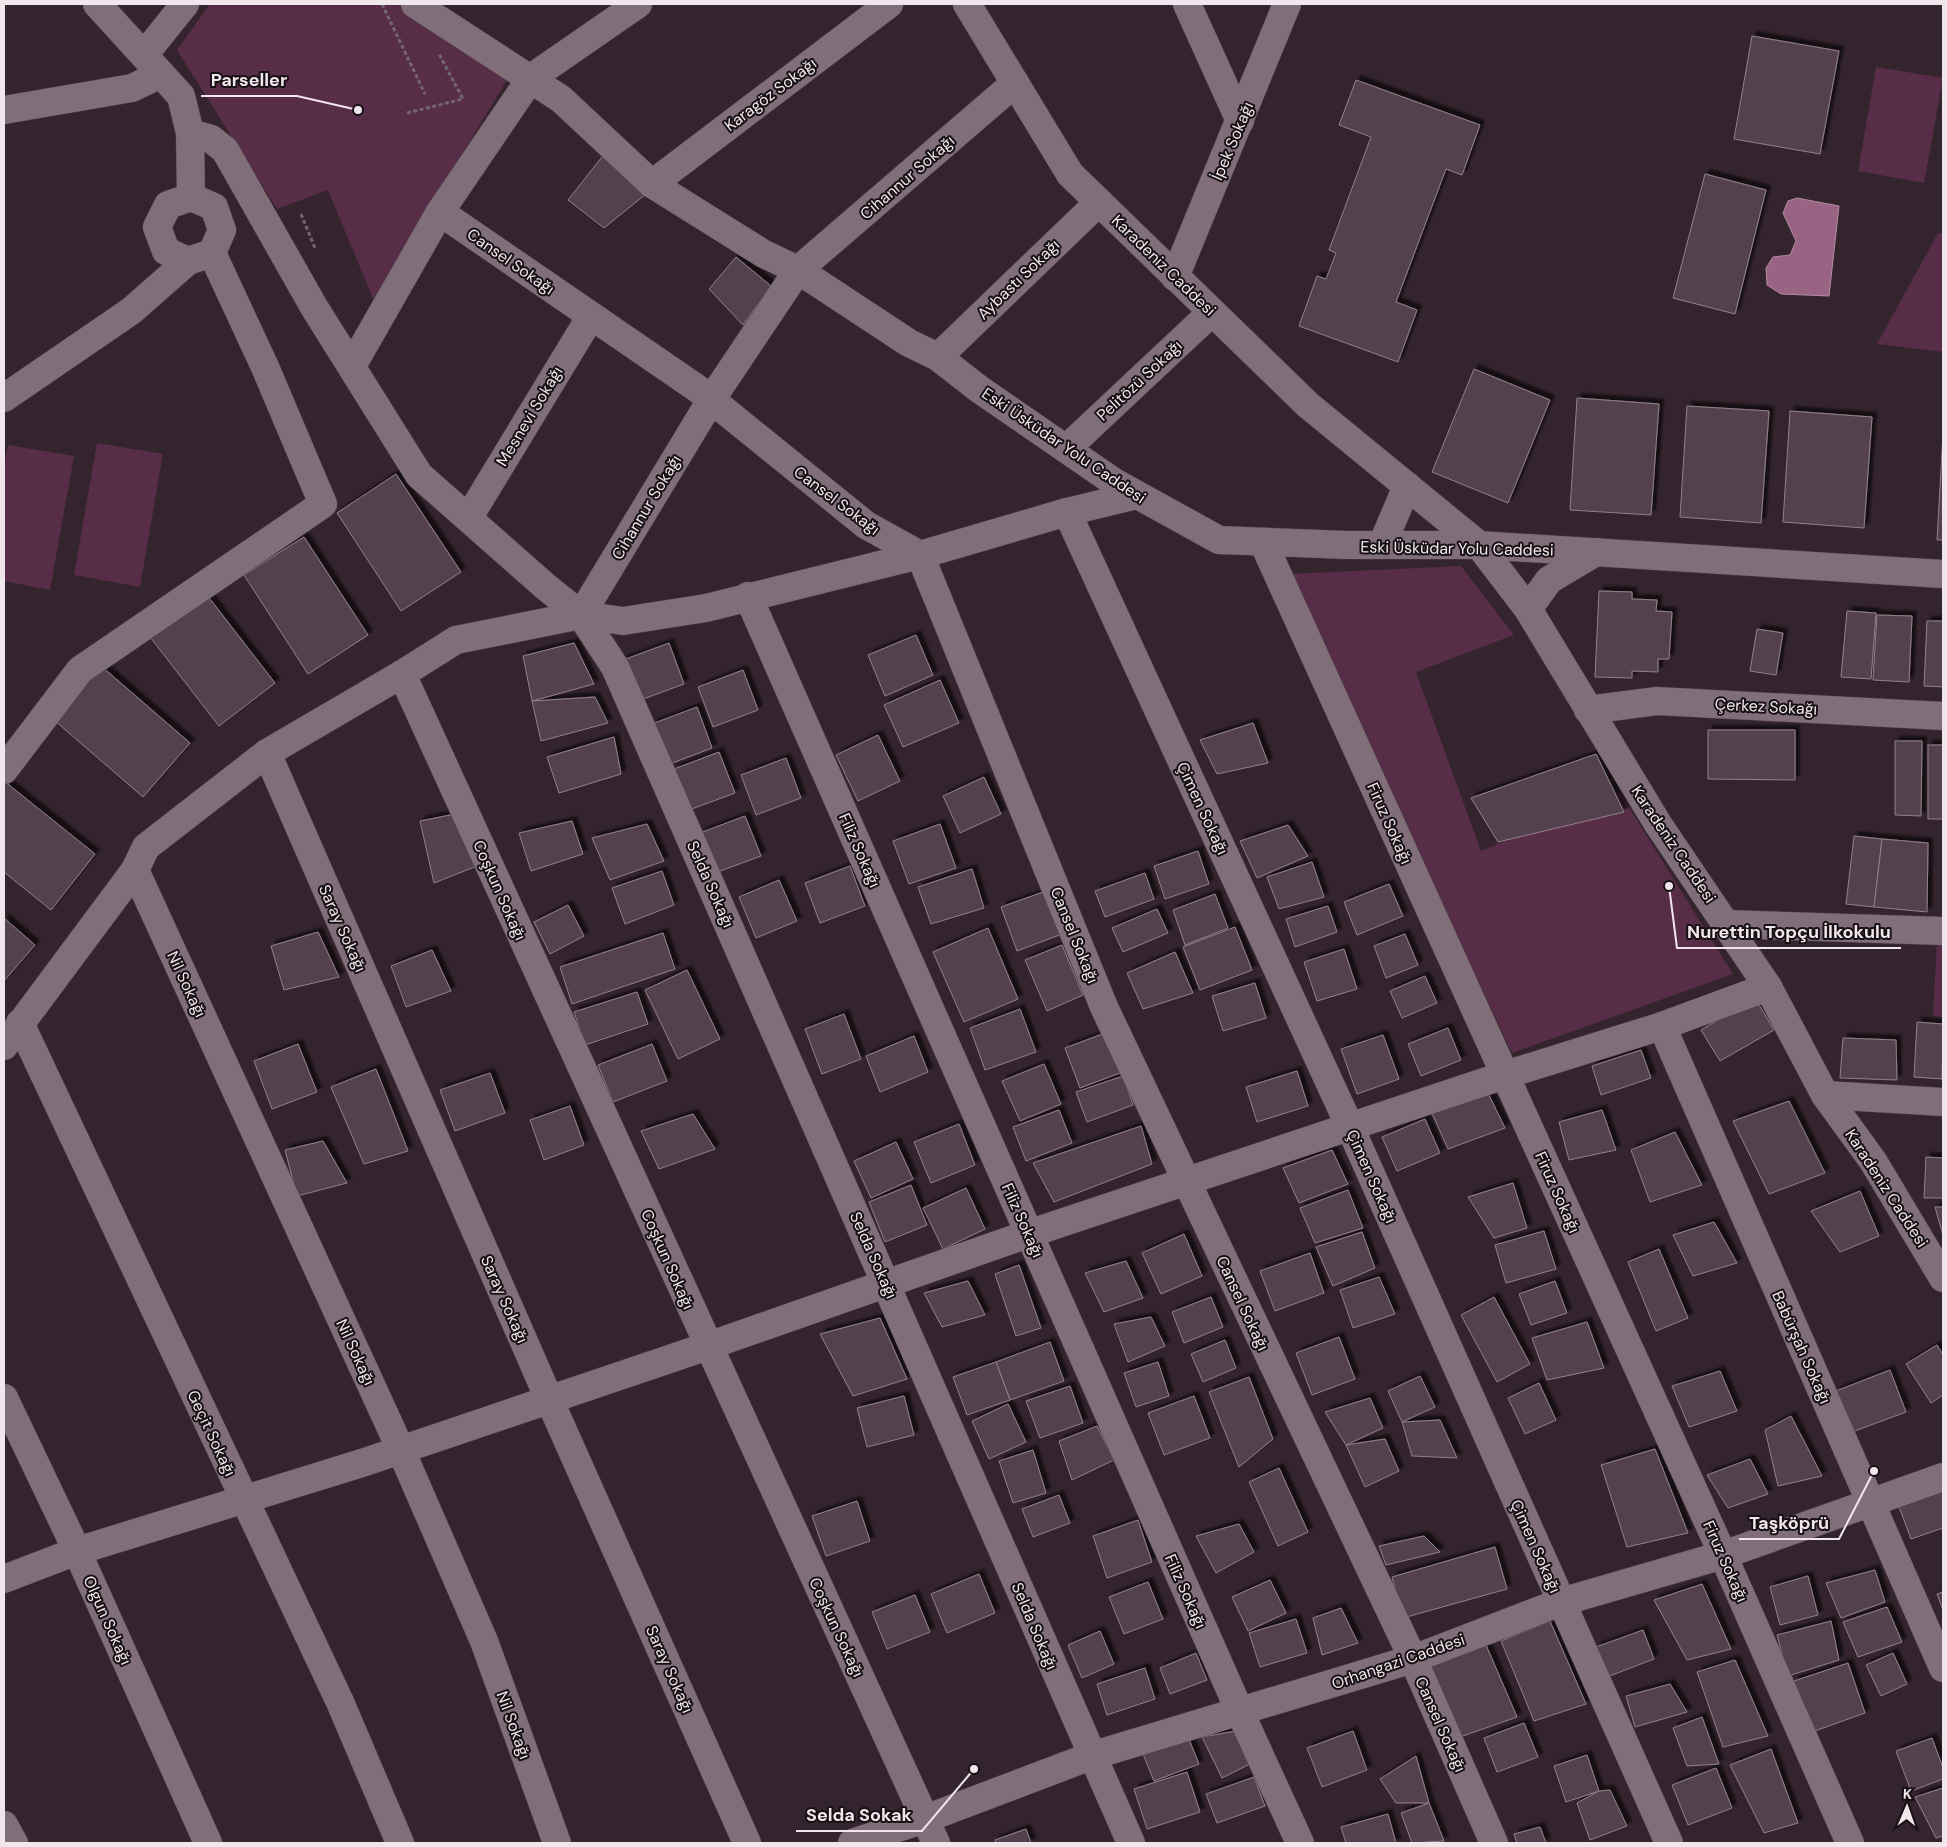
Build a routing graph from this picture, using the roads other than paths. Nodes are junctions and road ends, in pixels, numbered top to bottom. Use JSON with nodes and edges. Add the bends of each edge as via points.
{"nodes":[{"id":1,"x":97,"y":4,"type":"edge"},
{"id":2,"x":185,"y":4,"type":"edge"},
{"id":3,"x":416,"y":4,"type":"edge"},
{"id":4,"x":638,"y":4,"type":"edge"},
{"id":5,"x":889,"y":4,"type":"edge"},
{"id":6,"x":967,"y":4,"type":"edge"},
{"id":7,"x":1186,"y":4,"type":"edge"},
{"id":8,"x":1287,"y":4,"type":"edge"},
{"id":9,"x":153,"y":65,"type":"junction"},
{"id":10,"x":531,"y":78,"type":"junction"},
{"id":11,"x":1015,"y":83,"type":"junction"},
{"id":12,"x":4,"y":110,"type":"edge"},
{"id":13,"x":1240,"y":121,"type":"junction"},
{"id":14,"x":190,"y":133,"type":"junction"},
{"id":15,"x":652,"y":184,"type":"junction"},
{"id":16,"x":191,"y":196,"type":"junction"},
{"id":17,"x":1099,"y":202,"type":"junction"},
{"id":18,"x":440,"y":212,"type":"junction"},
{"id":19,"x":200,"y":257,"type":"junction"},
{"id":20,"x":798,"y":270,"type":"junction"},
{"id":21,"x":1175,"y":277,"type":"junction"},
{"id":22,"x":1212,"y":312,"type":"junction"},
{"id":23,"x":591,"y":316,"type":"junction"},
{"id":24,"x":938,"y":357,"type":"junction"},
{"id":25,"x":352,"y":366,"type":"junction"},
{"id":26,"x":4,"y":398,"type":"edge"},
{"id":27,"x":711,"y":400,"type":"junction"},
{"id":28,"x":1066,"y":449,"type":"junction"},
{"id":29,"x":1407,"y":486,"type":"junction"},
{"id":30,"x":1137,"y":495,"type":"junction"},
{"id":31,"x":1067,"y":512,"type":"junction"},
{"id":32,"x":469,"y":516,"type":"junction"},
{"id":33,"x":1262,"y":542,"type":"junction"},
{"id":34,"x":1479,"y":544,"type":"junction"},
{"id":35,"x":1382,"y":545,"type":"junction"},
{"id":36,"x":1596,"y":552,"type":"junction"},
{"id":37,"x":920,"y":555,"type":"junction"},
{"id":38,"x":1943,"y":574,"type":"edge"},
{"id":39,"x":748,"y":596,"type":"junction"},
{"id":40,"x":1528,"y":609,"type":"junction"},
{"id":41,"x":581,"y":614,"type":"junction"},
{"id":42,"x":402,"y":674,"type":"junction"},
{"id":43,"x":1588,"y":710,"type":"junction"},
{"id":44,"x":1943,"y":716,"type":"edge"},
{"id":45,"x":267,"y":753,"type":"junction"},
{"id":46,"x":4,"y":770,"type":"edge"},
{"id":47,"x":134,"y":870,"type":"junction"},
{"id":48,"x":1727,"y":924,"type":"junction"},
{"id":49,"x":1943,"y":930,"type":"edge"},
{"id":50,"x":1768,"y":987,"type":"junction"},
{"id":51,"x":20,"y":1023,"type":"junction"},
{"id":52,"x":1662,"y":1026,"type":"junction"},
{"id":53,"x":4,"y":1046,"type":"edge"},
{"id":54,"x":1505,"y":1075,"type":"junction"},
{"id":55,"x":1825,"y":1095,"type":"junction"},
{"id":56,"x":1943,"y":1102,"type":"edge"},
{"id":57,"x":1350,"y":1127,"type":"junction"},
{"id":58,"x":1185,"y":1181,"type":"junction"},
{"id":59,"x":1028,"y":1234,"type":"junction"},
{"id":60,"x":1943,"y":1278,"type":"edge"},
{"id":61,"x":887,"y":1283,"type":"junction"},
{"id":62,"x":708,"y":1346,"type":"junction"},
{"id":63,"x":4,"y":1398,"type":"edge"},
{"id":64,"x":549,"y":1399,"type":"junction"},
{"id":65,"x":400,"y":1448,"type":"junction"},
{"id":66,"x":1943,"y":1477,"type":"edge"},
{"id":67,"x":244,"y":1500,"type":"junction"},
{"id":68,"x":1870,"y":1502,"type":"junction"},
{"id":69,"x":77,"y":1551,"type":"junction"},
{"id":70,"x":1723,"y":1554,"type":"junction"},
{"id":71,"x":4,"y":1579,"type":"edge"},
{"id":72,"x":1561,"y":1602,"type":"junction"},
{"id":73,"x":1413,"y":1659,"type":"junction"},
{"id":74,"x":1943,"y":1668,"type":"edge"},
{"id":75,"x":1240,"y":1712,"type":"junction"},
{"id":76,"x":1091,"y":1756,"type":"junction"},
{"id":77,"x":925,"y":1819,"type":"junction"},
{"id":78,"x":4,"y":1825,"type":"edge"},
{"id":79,"x":14,"y":1843,"type":"edge"},
{"id":80,"x":208,"y":1843,"type":"edge"},
{"id":81,"x":400,"y":1843,"type":"edge"},
{"id":82,"x":557,"y":1843,"type":"edge"},
{"id":83,"x":747,"y":1843,"type":"edge"},
{"id":84,"x":852,"y":1843,"type":"edge"},
{"id":85,"x":936,"y":1843,"type":"edge"},
{"id":86,"x":1132,"y":1843,"type":"edge"},
{"id":87,"x":1300,"y":1843,"type":"edge"},
{"id":88,"x":1494,"y":1843,"type":"edge"},
{"id":89,"x":1669,"y":1843,"type":"edge"},
{"id":90,"x":1850,"y":1843,"type":"edge"}],
"edges":[{"from":1,"to":9,"type":"street"},
{"from":2,"to":9,"type":"street"},
{"from":3,"to":10,"type":"street","name":"Eski Üsküdar Yolu Caddesi"},
{"from":4,"to":10,"type":"street"},
{"from":5,"to":15,"type":"street","name":"Karagöz Sokağı"},
{"from":6,"to":11,"type":"street","name":"Karadeniz Caddesi"},
{"from":7,"to":13,"type":"street"},
{"from":8,"to":13,"type":"street","name":"İpek Sokağı"},
{"from":9,"to":12,"type":"street","via":[[132,88]]},
{"from":9,"to":14,"type":"street","via":[[181,96]]},
{"from":10,"to":15,"type":"street","name":"Eski Üsküdar Yolu Caddesi","via":[[561,99]]},
{"from":10,"to":18,"type":"street"},
{"from":11,"to":17,"type":"street","name":"Karadeniz Caddesi","via":[[1070,174]]},
{"from":11,"to":20,"type":"street","name":"Cihannur Sokağı"},
{"from":13,"to":21,"type":"street","name":"İpek Sokağı"},
{"from":14,"to":16,"type":"street"},
{"from":14,"to":25,"type":"street","via":[[211,139],[225,150],[314,307]]},
{"from":15,"to":20,"type":"street","name":"Eski Üsküdar Yolu Caddesi","via":[[764,254]]},
{"from":16,"to":19,"type":"street","via":[[214,207],[222,230]]},
{"from":16,"to":19,"type":"street","via":[[168,205],[157,227],[166,251]]},
{"from":17,"to":21,"type":"street","name":"Karadeniz Caddesi"},
{"from":17,"to":24,"type":"street","name":"Aybastı Sokağı"},
{"from":18,"to":23,"type":"street","name":"Cansel Sokağı"},
{"from":18,"to":25,"type":"street"},
{"from":19,"to":26,"type":"street","via":[[131,311]]},
{"from":19,"to":46,"type":"street","via":[[265,367],[324,504],[80,670]]},
{"from":20,"to":24,"type":"street","name":"Eski Üsküdar Yolu Caddesi","via":[[909,343]]},
{"from":20,"to":27,"type":"street","name":"Cihannur Sokağı"},
{"from":21,"to":22,"type":"street","name":"Karadeniz Caddesi"},
{"from":22,"to":28,"type":"street","name":"Pelitözü Sokağı"},
{"from":22,"to":29,"type":"street","name":"Karadeniz Caddesi","via":[[1308,406]]},
{"from":23,"to":27,"type":"street","name":"Cansel Sokağı"},
{"from":23,"to":32,"type":"street","name":"Mesnevi Sokağı"},
{"from":24,"to":28,"type":"street","name":"Eski Üsküdar Yolu Caddesi"},
{"from":25,"to":32,"type":"street","via":[[419,475]]},
{"from":27,"to":37,"type":"street","name":"Cansel Sokağı","via":[[866,525]]},
{"from":27,"to":41,"type":"street","name":"Cihannur Sokağı"},
{"from":28,"to":30,"type":"street","name":"Eski Üsküdar Yolu Caddesi"},
{"from":29,"to":34,"type":"street","name":"Karadeniz Caddesi"},
{"from":29,"to":35,"type":"street"},
{"from":30,"to":31,"type":"street"},
{"from":30,"to":33,"type":"street","name":"Eski Üsküdar Yolu Caddesi","via":[[1219,540]]},
{"from":31,"to":37,"type":"street"},
{"from":31,"to":57,"type":"street","name":"Çimen Sokağı"},
{"from":32,"to":41,"type":"street","via":[[546,587]]},
{"from":33,"to":35,"type":"street","name":"Eski Üsküdar Yolu Caddesi"},
{"from":33,"to":54,"type":"street","name":"Firuz Sokağı"},
{"from":34,"to":35,"type":"street","name":"Eski Üsküdar Yolu Caddesi"},
{"from":34,"to":36,"type":"street","name":"Eski Üsküdar Yolu Caddesi"},
{"from":34,"to":40,"type":"street","name":"Karadeniz Caddesi"},
{"from":36,"to":38,"type":"street","name":"Eski Üsküdar Yolu Caddesi"},
{"from":36,"to":40,"type":"street","via":[[1549,580]]},
{"from":37,"to":39,"type":"street"},
{"from":37,"to":58,"type":"street","name":"Cansel Sokağı","via":[[1104,1007]]},
{"from":39,"to":41,"type":"street","via":[[706,608],[623,622]]},
{"from":39,"to":59,"type":"street","name":"Filiz Sokağı"},
{"from":40,"to":43,"type":"street","name":"Karadeniz Caddesi"},
{"from":41,"to":42,"type":"street","via":[[456,640]]},
{"from":41,"to":61,"type":"street","name":"Selda Sokağı","via":[[615,667]]},
{"from":42,"to":45,"type":"street"},
{"from":42,"to":62,"type":"street","name":"Coşkun Sokağı"},
{"from":43,"to":44,"type":"street","name":"Çerkez Sokağı","via":[[1657,701]]},
{"from":43,"to":48,"type":"street","name":"Karadeniz Caddesi","via":[[1658,824]]},
{"from":45,"to":47,"type":"street","via":[[146,847]]},
{"from":45,"to":64,"type":"street","name":"Saray Sokağı"},
{"from":47,"to":51,"type":"street"},
{"from":47,"to":65,"type":"street","name":"Nil Sokağı"},
{"from":48,"to":49,"type":"street"},
{"from":48,"to":50,"type":"street","name":"Karadeniz Caddesi"},
{"from":50,"to":52,"type":"street"},
{"from":50,"to":55,"type":"street","name":"Karadeniz Caddesi"},
{"from":51,"to":53,"type":"street"},
{"from":51,"to":67,"type":"street","name":"Geçit Sokağı"},
{"from":52,"to":54,"type":"street"},
{"from":52,"to":68,"type":"street","name":"Babürşah Sokağı"},
{"from":54,"to":57,"type":"street"},
{"from":54,"to":70,"type":"street","name":"Firuz Sokağı"},
{"from":55,"to":56,"type":"street"},
{"from":55,"to":60,"type":"street","name":"Karadeniz Caddesi","via":[[1873,1161]]},
{"from":57,"to":58,"type":"street"},
{"from":57,"to":72,"type":"street","name":"Çimen Sokağı"},
{"from":58,"to":59,"type":"street"},
{"from":58,"to":73,"type":"street","name":"Cansel Sokağı"},
{"from":59,"to":61,"type":"street"},
{"from":59,"to":75,"type":"street","name":"Filiz Sokağı"},
{"from":61,"to":62,"type":"street"},
{"from":61,"to":76,"type":"street","name":"Selda Sokağı"},
{"from":62,"to":64,"type":"street"},
{"from":62,"to":77,"type":"street","name":"Coşkun Sokağı"},
{"from":63,"to":69,"type":"street","name":"Olgun Sokağı"},
{"from":64,"to":65,"type":"street"},
{"from":64,"to":83,"type":"street","name":"Saray Sokağı"},
{"from":65,"to":67,"type":"street"},
{"from":65,"to":82,"type":"street","name":"Nil Sokağı","via":[[484,1641]]},
{"from":66,"to":68,"type":"street","name":"Orhangazi Caddesi"},
{"from":67,"to":69,"type":"street"},
{"from":67,"to":81,"type":"street","name":"Geçit Sokağı","via":[[340,1702]]},
{"from":68,"to":70,"type":"street","name":"Orhangazi Caddesi"},
{"from":68,"to":74,"type":"street","name":"Babürşah Sokağı"},
{"from":69,"to":71,"type":"street"},
{"from":69,"to":80,"type":"street","name":"Olgun Sokağı"},
{"from":70,"to":72,"type":"street","name":"Orhangazi Caddesi"},
{"from":70,"to":90,"type":"street","name":"Firuz Sokağı"},
{"from":72,"to":73,"type":"street","name":"Orhangazi Caddesi"},
{"from":72,"to":89,"type":"street","name":"Çimen Sokağı"},
{"from":73,"to":75,"type":"street","name":"Orhangazi Caddesi"},
{"from":73,"to":88,"type":"street","name":"Cansel Sokağı"},
{"from":75,"to":76,"type":"street","name":"Orhangazi Caddesi"},
{"from":75,"to":87,"type":"street","name":"Filiz Sokağı"},
{"from":76,"to":77,"type":"street","name":"Orhangazi Caddesi"},
{"from":76,"to":86,"type":"street","name":"Selda Sokağı"},
{"from":77,"to":84,"type":"street","name":"Orhangazi Caddesi"},
{"from":77,"to":85,"type":"street","name":"Coşkun Sokağı"},
{"from":78,"to":79,"type":"street"}]}
